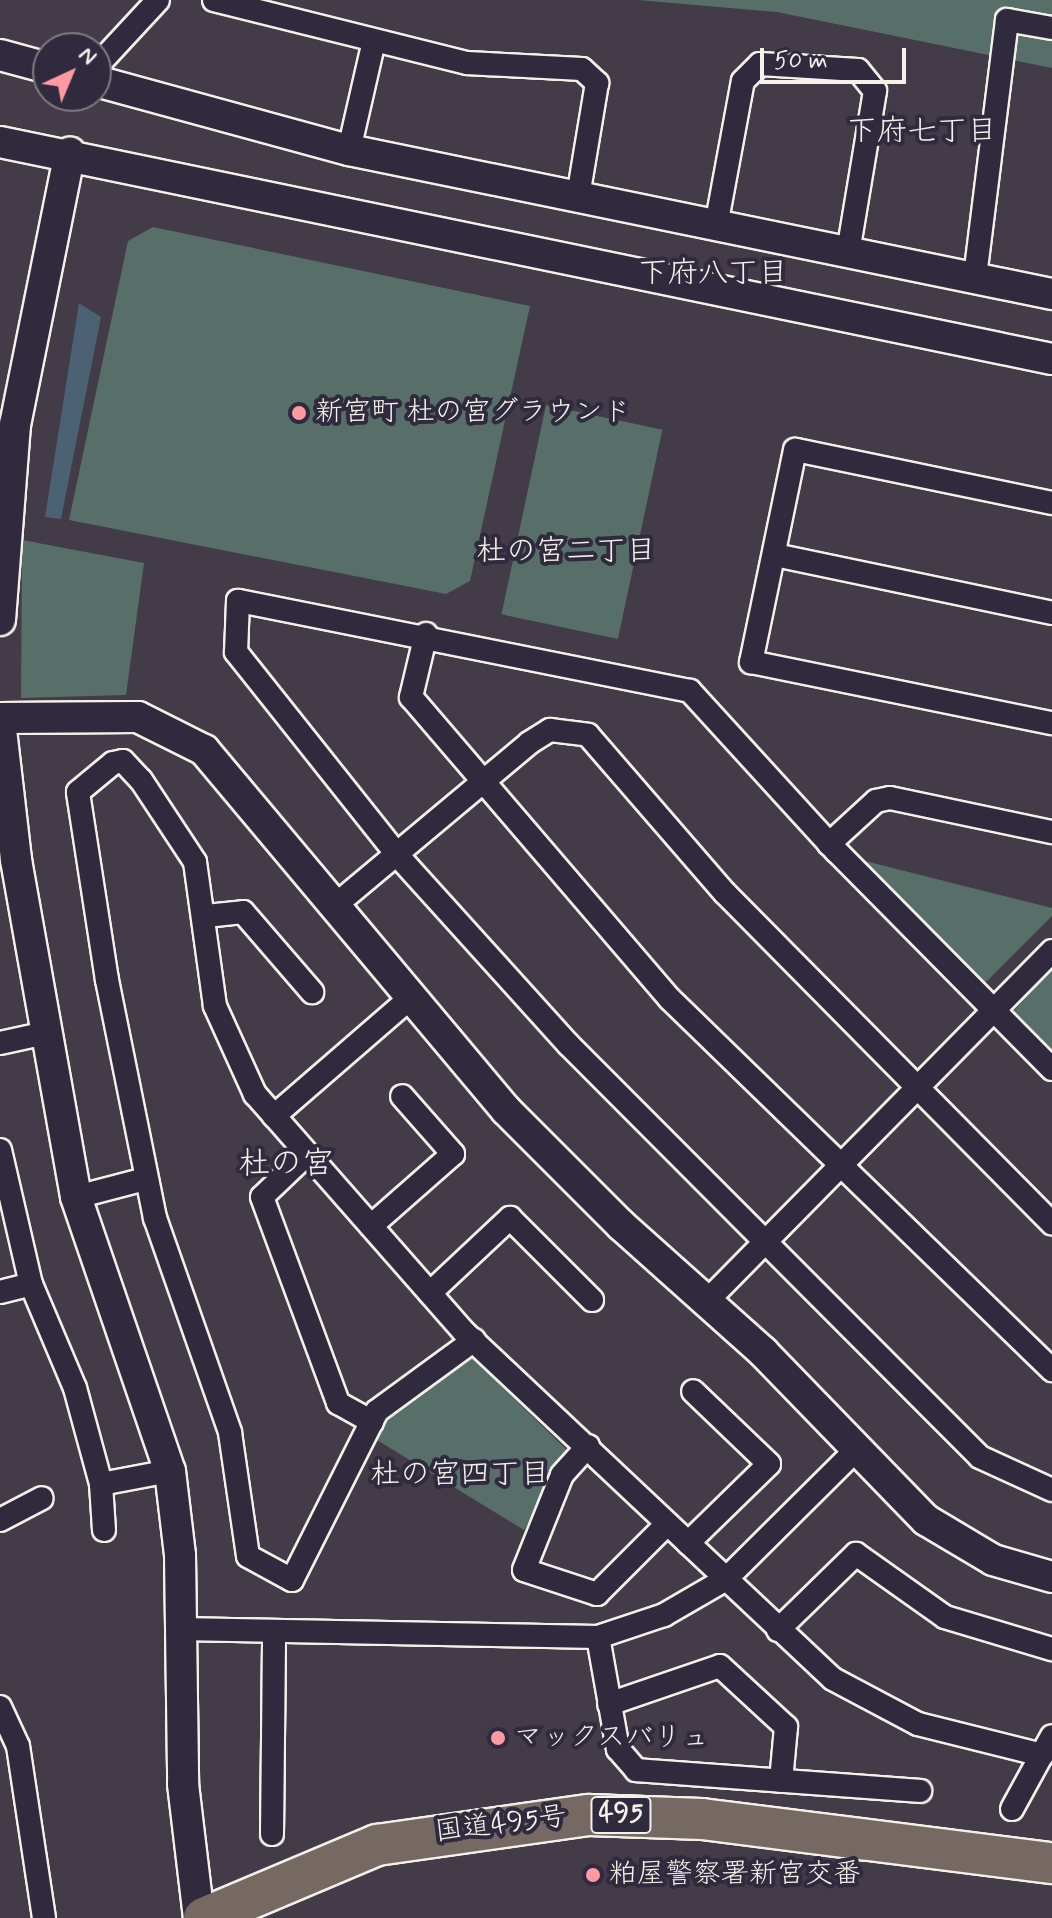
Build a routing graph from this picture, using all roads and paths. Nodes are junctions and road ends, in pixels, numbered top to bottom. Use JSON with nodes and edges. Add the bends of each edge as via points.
{"nodes":[{"id":1,"x":158,"y":0,"type":"edge"},
{"id":2,"x":214,"y":0,"type":"edge"},
{"id":3,"x":1052,"y":28,"type":"edge"},
{"id":4,"x":374,"y":41,"type":"junction"},
{"id":5,"x":112,"y":50,"type":"edge"},
{"id":6,"x":0,"y":55,"type":"edge"},
{"id":7,"x":32,"y":64,"type":"edge"},
{"id":8,"x":112,"y":85,"type":"edge"},
{"id":9,"x":0,"y":142,"type":"edge"},
{"id":10,"x":349,"y":150,"type":"junction"},
{"id":11,"x":70,"y":152,"type":"junction"},
{"id":12,"x":578,"y":197,"type":"junction"},
{"id":13,"x":716,"y":226,"type":"junction"},
{"id":14,"x":848,"y":253,"type":"junction"},
{"id":15,"x":975,"y":277,"type":"junction"},
{"id":16,"x":1052,"y":294,"type":"edge"},
{"id":17,"x":1052,"y":359,"type":"edge"},
{"id":18,"x":10,"y":400,"type":"edge"},
{"id":19,"x":1052,"y":503,"type":"edge"},
{"id":20,"x":775,"y":555,"type":"junction"},
{"id":21,"x":1052,"y":613,"type":"edge"},
{"id":22,"x":0,"y":620,"type":"edge"},
{"id":23,"x":426,"y":634,"type":"junction"},
{"id":24,"x":0,"y":720,"type":"edge"},
{"id":25,"x":1052,"y":723,"type":"edge"},
{"id":26,"x":484,"y":782,"type":"junction"},
{"id":27,"x":1052,"y":832,"type":"edge"},
{"id":28,"x":829,"y":844,"type":"junction"},
{"id":29,"x":399,"y":857,"type":"junction"},
{"id":30,"x":332,"y":908,"type":"junction"},
{"id":31,"x":206,"y":916,"type":"junction"},
{"id":32,"x":1052,"y":951,"type":"edge"},
{"id":33,"x":312,"y":992,"type":"dead end"},
{"id":34,"x":410,"y":998,"type":"junction"},
{"id":35,"x":993,"y":1011,"type":"junction"},
{"id":36,"x":46,"y":1033,"type":"junction"},
{"id":37,"x":0,"y":1043,"type":"edge"},
{"id":38,"x":1052,"y":1069,"type":"edge"},
{"id":39,"x":917,"y":1088,"type":"junction"},
{"id":40,"x":402,"y":1096,"type":"dead end"},
{"id":41,"x":274,"y":1116,"type":"junction"},
{"id":42,"x":0,"y":1150,"type":"edge"},
{"id":43,"x":307,"y":1154,"type":"junction"},
{"id":44,"x":841,"y":1166,"type":"junction"},
{"id":45,"x":145,"y":1179,"type":"junction"},
{"id":46,"x":76,"y":1197,"type":"junction"},
{"id":47,"x":1052,"y":1223,"type":"edge"},
{"id":48,"x":371,"y":1226,"type":"junction"},
{"id":49,"x":764,"y":1242,"type":"junction"},
{"id":50,"x":31,"y":1284,"type":"junction"},
{"id":51,"x":0,"y":1292,"type":"edge"},
{"id":52,"x":430,"y":1293,"type":"junction"},
{"id":53,"x":592,"y":1300,"type":"dead end"},
{"id":54,"x":706,"y":1302,"type":"junction"},
{"id":55,"x":474,"y":1340,"type":"junction"},
{"id":56,"x":1052,"y":1370,"type":"edge"},
{"id":57,"x":693,"y":1391,"type":"dead end"},
{"id":58,"x":372,"y":1422,"type":"junction"},
{"id":59,"x":588,"y":1446,"type":"junction"},
{"id":60,"x":856,"y":1450,"type":"junction"},
{"id":61,"x":170,"y":1471,"type":"junction"},
{"id":62,"x":101,"y":1484,"type":"junction"},
{"id":63,"x":1052,"y":1490,"type":"edge"},
{"id":64,"x":42,"y":1498,"type":"dead end"},
{"id":65,"x":0,"y":1520,"type":"edge"},
{"id":66,"x":667,"y":1524,"type":"junction"},
{"id":67,"x":104,"y":1530,"type":"dead end"},
{"id":68,"x":688,"y":1543,"type":"junction"},
{"id":69,"x":1052,"y":1577,"type":"edge"},
{"id":70,"x":726,"y":1579,"type":"junction"},
{"id":71,"x":180,"y":1629,"type":"junction"},
{"id":72,"x":778,"y":1630,"type":"junction"},
{"id":73,"x":274,"y":1632,"type":"junction"},
{"id":74,"x":598,"y":1637,"type":"junction"},
{"id":75,"x":1052,"y":1649,"type":"edge"},
{"id":76,"x":609,"y":1704,"type":"junction"},
{"id":77,"x":0,"y":1707,"type":"edge"},
{"id":78,"x":1047,"y":1745,"type":"edge"},
{"id":79,"x":781,"y":1781,"type":"junction"},
{"id":80,"x":920,"y":1791,"type":"dead end"},
{"id":81,"x":1012,"y":1809,"type":"dead end"},
{"id":82,"x":272,"y":1834,"type":"dead end"},
{"id":83,"x":1052,"y":1863,"type":"edge"},
{"id":84,"x":44,"y":1918,"type":"edge"},
{"id":85,"x":201,"y":1918,"type":"edge"}],
"edges":[{"from":1,"to":5,"type":"street"},
{"from":2,"to":4,"type":"street"},
{"from":3,"to":15,"type":"street","via":[[1007,20]]},
{"from":4,"to":10,"type":"street"},
{"from":4,"to":12,"type":"street","via":[[467,63],[582,69],[597,83]]},
{"from":6,"to":7,"type":"street"},
{"from":8,"to":10,"type":"street"},
{"from":9,"to":11,"type":"street"},
{"from":10,"to":12,"type":"street"},
{"from":11,"to":17,"type":"street"},
{"from":11,"to":18,"type":"street"},
{"from":12,"to":13,"type":"street"},
{"from":13,"to":14,"type":"street"},
{"from":13,"to":14,"type":"street","via":[[743,81],[760,64],[858,70],[875,91]]},
{"from":14,"to":15,"type":"street"},
{"from":15,"to":16,"type":"street"},
{"from":18,"to":22,"type":"street"},
{"from":19,"to":20,"type":"street","via":[[795,450]]},
{"from":20,"to":21,"type":"street"},
{"from":20,"to":25,"type":"street","via":[[751,662]]},
{"from":23,"to":26,"type":"street","via":[[411,697]]},
{"from":23,"to":28,"type":"street","via":[[690,691]]},
{"from":23,"to":29,"type":"street","via":[[238,601],[236,652]]},
{"from":24,"to":30,"type":"street","via":[[138,717],[182,735],[222,770]]},
{"from":24,"to":36,"type":"street"},
{"from":26,"to":29,"type":"street"},
{"from":26,"to":39,"type":"street","via":[[550,730],[588,735],[725,893]]},
{"from":26,"to":44,"type":"street","via":[[670,999]]},
{"from":27,"to":28,"type":"street","via":[[890,798],[876,801]]},
{"from":28,"to":35,"type":"street"},
{"from":29,"to":30,"type":"street"},
{"from":29,"to":49,"type":"street","via":[[568,1044]]},
{"from":30,"to":34,"type":"street"},
{"from":31,"to":33,"type":"street","via":[[243,912]]},
{"from":31,"to":41,"type":"street","via":[[215,1006],[235,1060]]},
{"from":31,"to":45,"type":"street","via":[[181,833],[123,761],[113,763],[78,792]]},
{"from":32,"to":35,"type":"street"},
{"from":34,"to":41,"type":"street"},
{"from":34,"to":54,"type":"street","via":[[506,1110]]},
{"from":35,"to":38,"type":"street"},
{"from":35,"to":39,"type":"street"},
{"from":36,"to":37,"type":"street"},
{"from":36,"to":46,"type":"street"},
{"from":39,"to":44,"type":"street"},
{"from":39,"to":47,"type":"street"},
{"from":40,"to":48,"type":"street","via":[[453,1154]]},
{"from":41,"to":43,"type":"street"},
{"from":42,"to":50,"type":"street"},
{"from":43,"to":48,"type":"street"},
{"from":43,"to":58,"type":"street","via":[[262,1197],[338,1403]]},
{"from":44,"to":49,"type":"street"},
{"from":44,"to":56,"type":"street"},
{"from":45,"to":46,"type":"street"},
{"from":45,"to":58,"type":"street","via":[[230,1432],[248,1556],[292,1580]]},
{"from":46,"to":61,"type":"street"},
{"from":48,"to":52,"type":"street"},
{"from":49,"to":54,"type":"street"},
{"from":49,"to":63,"type":"street","via":[[980,1457]]},
{"from":50,"to":51,"type":"street"},
{"from":50,"to":62,"type":"street","via":[[75,1388]]},
{"from":52,"to":53,"type":"street","via":[[510,1218]]},
{"from":52,"to":55,"type":"street"},
{"from":54,"to":60,"type":"street"},
{"from":55,"to":58,"type":"street","via":[[449,1363],[408,1382]]},
{"from":55,"to":59,"type":"street"},
{"from":57,"to":68,"type":"street","via":[[769,1464]]},
{"from":59,"to":66,"type":"street"},
{"from":59,"to":66,"type":"street","via":[[562,1475],[524,1570],[597,1594]]},
{"from":60,"to":69,"type":"street","via":[[945,1535],[993,1560]]},
{"from":60,"to":70,"type":"street"},
{"from":61,"to":62,"type":"street"},
{"from":61,"to":71,"type":"street"},
{"from":62,"to":67,"type":"street"},
{"from":64,"to":65,"type":"street"},
{"from":66,"to":68,"type":"street"},
{"from":68,"to":70,"type":"street"},
{"from":70,"to":72,"type":"street"},
{"from":70,"to":74,"type":"street","via":[[664,1615]]},
{"from":71,"to":73,"type":"street"},
{"from":71,"to":85,"type":"street","via":[[183,1784]]},
{"from":72,"to":75,"type":"street","via":[[856,1554],[945,1617]]},
{"from":72,"to":78,"type":"street","via":[[869,1702],[954,1736]]},
{"from":73,"to":74,"type":"street"},
{"from":73,"to":82,"type":"street"},
{"from":74,"to":76,"type":"street"},
{"from":76,"to":79,"type":"street","via":[[618,1749],[636,1770]]},
{"from":76,"to":79,"type":"street","via":[[720,1666],[786,1727]]},
{"from":77,"to":84,"type":"street","via":[[18,1746]]},
{"from":78,"to":81,"type":"street"},
{"from":79,"to":80,"type":"street"},
{"from":83,"to":85,"type":"highway","name":"国道495号","number":"495","via":[[702,1819],[589,1815],[377,1845]]}]}
